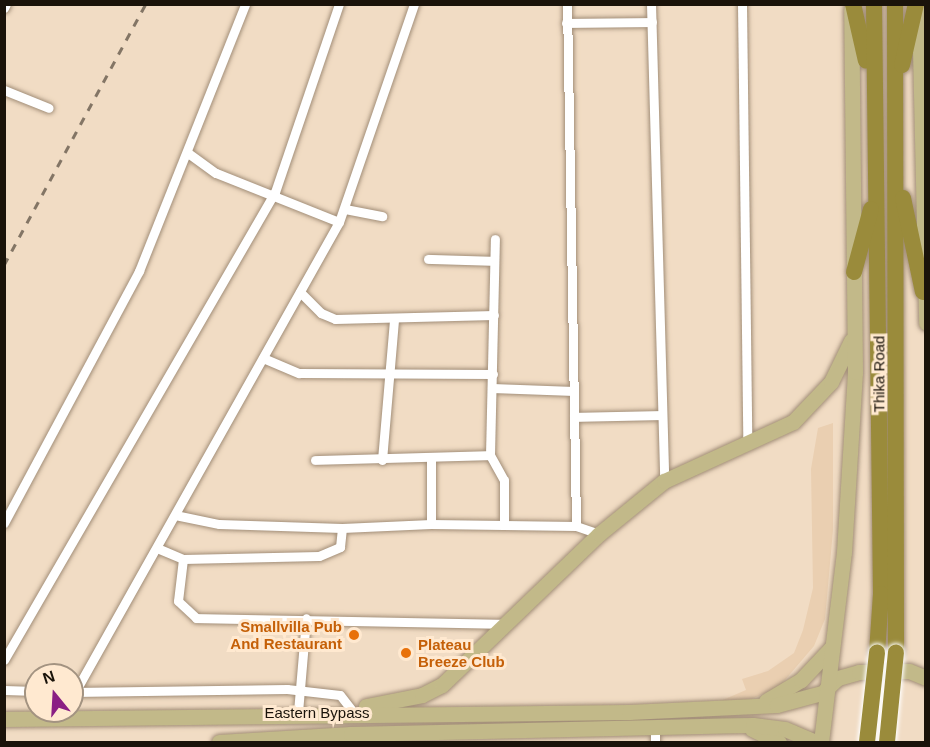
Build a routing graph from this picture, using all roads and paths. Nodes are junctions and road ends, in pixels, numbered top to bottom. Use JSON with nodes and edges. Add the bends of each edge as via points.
{"nodes":[{"id":1,"x":245,"y":4,"type":"edge"},
{"id":2,"x":339,"y":4,"type":"edge"},
{"id":3,"x":414,"y":4,"type":"edge"},
{"id":4,"x":567,"y":4,"type":"edge"},
{"id":5,"x":651,"y":4,"type":"edge"},
{"id":6,"x":742,"y":4,"type":"edge"},
{"id":7,"x":852,"y":4,"type":"edge"},
{"id":8,"x":874,"y":4,"type":"edge"},
{"id":9,"x":895,"y":4,"type":"edge"},
{"id":10,"x":918,"y":4,"type":"edge"},
{"id":11,"x":652,"y":22,"type":"junction"},
{"id":12,"x":566,"y":23,"type":"junction"},
{"id":13,"x":872,"y":88,"type":"junction"},
{"id":14,"x":896,"y":89,"type":"junction"},
{"id":15,"x":4,"y":90,"type":"edge"},
{"id":16,"x":50,"y":108,"type":"dead end"},
{"id":17,"x":188,"y":153,"type":"junction"},
{"id":18,"x":897,"y":171,"type":"junction"},
{"id":19,"x":924,"y":179,"type":"edge"},
{"id":20,"x":273,"y":195,"type":"junction"},
{"id":21,"x":875,"y":197,"type":"junction"},
{"id":22,"x":345,"y":209,"type":"junction"},
{"id":23,"x":382,"y":216,"type":"dead end"},
{"id":24,"x":339,"y":222,"type":"junction"},
{"id":25,"x":495,"y":239,"type":"dead end"},
{"id":26,"x":428,"y":259,"type":"dead end"},
{"id":27,"x":494,"y":261,"type":"junction"},
{"id":28,"x":854,"y":272,"type":"junction"},
{"id":29,"x":300,"y":292,"type":"junction"},
{"id":30,"x":923,"y":292,"type":"junction"},
{"id":31,"x":494,"y":315,"type":"junction"},
{"id":32,"x":394,"y":318,"type":"junction"},
{"id":33,"x":926,"y":323,"type":"edge"},
{"id":34,"x":854,"y":333,"type":"junction"},
{"id":35,"x":263,"y":358,"type":"junction"},
{"id":36,"x":389,"y":373,"type":"junction"},
{"id":37,"x":493,"y":374,"type":"junction"},
{"id":38,"x":492,"y":388,"type":"junction"},
{"id":39,"x":574,"y":391,"type":"junction"},
{"id":40,"x":659,"y":415,"type":"junction"},
{"id":41,"x":574,"y":417,"type":"junction"},
{"id":42,"x":747,"y":443,"type":"junction"},
{"id":43,"x":490,"y":455,"type":"junction"},
{"id":44,"x":431,"y":459,"type":"junction"},
{"id":45,"x":315,"y":460,"type":"dead end"},
{"id":46,"x":382,"y":460,"type":"junction"},
{"id":47,"x":664,"y":481,"type":"junction"},
{"id":48,"x":175,"y":515,"type":"junction"},
{"id":49,"x":4,"y":523,"type":"edge"},
{"id":50,"x":431,"y":524,"type":"junction"},
{"id":51,"x":504,"y":525,"type":"junction"},
{"id":52,"x":576,"y":526,"type":"junction"},
{"id":53,"x":342,"y":528,"type":"junction"},
{"id":54,"x":599,"y":534,"type":"junction"},
{"id":55,"x":157,"y":548,"type":"junction"},
{"id":56,"x":183,"y":559,"type":"junction"},
{"id":57,"x":306,"y":618,"type":"junction"},
{"id":58,"x":510,"y":624,"type":"junction"},
{"id":59,"x":832,"y":647,"type":"junction"},
{"id":60,"x":4,"y":660,"type":"edge"},
{"id":61,"x":84,"y":675,"type":"edge"},
{"id":62,"x":926,"y":678,"type":"edge"},
{"id":63,"x":4,"y":690,"type":"edge"},
{"id":64,"x":825,"y":690,"type":"junction"},
{"id":65,"x":24,"y":691,"type":"edge"},
{"id":66,"x":84,"y":692,"type":"edge"},
{"id":67,"x":300,"y":692,"type":"junction"},
{"id":68,"x":752,"y":708,"type":"junction"},
{"id":69,"x":351,"y":709,"type":"junction"},
{"id":70,"x":298,"y":712,"type":"junction"},
{"id":71,"x":331,"y":713,"type":"junction"},
{"id":72,"x":4,"y":719,"type":"edge"},
{"id":73,"x":738,"y":726,"type":"junction"},
{"id":74,"x":351,"y":734,"type":"junction"},
{"id":75,"x":655,"y":735,"type":"edge"},
{"id":76,"x":308,"y":740,"type":"edge"},
{"id":77,"x":219,"y":742,"type":"edge"},
{"id":78,"x":407,"y":742,"type":"edge"},
{"id":79,"x":779,"y":742,"type":"edge"},
{"id":80,"x":815,"y":742,"type":"edge"},
{"id":81,"x":821,"y":742,"type":"edge"},
{"id":82,"x":867,"y":742,"type":"edge"},
{"id":83,"x":886,"y":742,"type":"edge"}],
"edges":[{"from":1,"to":17,"type":"street"},
{"from":2,"to":20,"type":"street"},
{"from":3,"to":22,"type":"street"},
{"from":4,"to":12,"type":"street"},
{"from":5,"to":11,"type":"street"},
{"from":6,"to":42,"type":"street"},
{"from":7,"to":13,"type":"highway"},
{"from":7,"to":28,"type":"main road","name":"Thika Road"},
{"from":8,"to":13,"type":"highway","name":"Thika Road"},
{"from":9,"to":14,"type":"highway","name":"Thika Road"},
{"from":10,"to":14,"type":"highway"},
{"from":10,"to":19,"type":"main road"},
{"from":11,"to":12,"type":"street"},
{"from":11,"to":40,"type":"street"},
{"from":12,"to":39,"type":"street"},
{"from":13,"to":21,"type":"highway","name":"Thika Road"},
{"from":14,"to":18,"type":"highway","name":"Thika Road"},
{"from":15,"to":16,"type":"street"},
{"from":17,"to":20,"type":"street","via":[[206,169]]},
{"from":17,"to":49,"type":"street","via":[[94,365]]},
{"from":18,"to":30,"type":"highway"},
{"from":18,"to":83,"type":"highway","name":"Thika Road","bridge":true,"via":[[896,652]]},
{"from":19,"to":30,"type":"main road"},
{"from":20,"to":24,"type":"street"},
{"from":20,"to":60,"type":"street"},
{"from":21,"to":28,"type":"highway"},
{"from":21,"to":82,"type":"highway","name":"Thika Road","bridge":true,"via":[[881,594]]},
{"from":22,"to":23,"type":"street"},
{"from":22,"to":24,"type":"street"},
{"from":24,"to":29,"type":"street"},
{"from":25,"to":27,"type":"street"},
{"from":26,"to":27,"type":"street"},
{"from":27,"to":31,"type":"street"},
{"from":28,"to":34,"type":"main road","name":"Thika Road"},
{"from":29,"to":32,"type":"street","via":[[321,313],[335,319]]},
{"from":29,"to":35,"type":"street"},
{"from":30,"to":33,"type":"main road"},
{"from":31,"to":32,"type":"street"},
{"from":31,"to":37,"type":"street"},
{"from":32,"to":36,"type":"street"},
{"from":34,"to":42,"type":"main road","via":[[839,370],[814,404],[793,422]]},
{"from":34,"to":59,"type":"main road","name":"Thika Road","via":[[849,495]]},
{"from":35,"to":36,"type":"street","via":[[299,373]]},
{"from":35,"to":48,"type":"street"},
{"from":36,"to":37,"type":"street"},
{"from":36,"to":46,"type":"street"},
{"from":37,"to":38,"type":"street"},
{"from":38,"to":39,"type":"street"},
{"from":38,"to":43,"type":"street"},
{"from":39,"to":41,"type":"street"},
{"from":40,"to":41,"type":"street"},
{"from":40,"to":47,"type":"street"},
{"from":41,"to":52,"type":"street"},
{"from":42,"to":47,"type":"main road"},
{"from":43,"to":44,"type":"street"},
{"from":43,"to":51,"type":"street","via":[[504,480]]},
{"from":44,"to":46,"type":"street"},
{"from":44,"to":50,"type":"street"},
{"from":45,"to":46,"type":"street"},
{"from":47,"to":54,"type":"main road"},
{"from":48,"to":53,"type":"street","via":[[219,524]]},
{"from":48,"to":55,"type":"street"},
{"from":50,"to":51,"type":"street"},
{"from":50,"to":53,"type":"street"},
{"from":51,"to":52,"type":"street"},
{"from":52,"to":54,"type":"street"},
{"from":53,"to":56,"type":"street","via":[[340,547],[319,556]]},
{"from":54,"to":58,"type":"main road"},
{"from":55,"to":56,"type":"street"},
{"from":55,"to":61,"type":"street"},
{"from":56,"to":57,"type":"street","via":[[177,588],[189,615]]},
{"from":57,"to":58,"type":"street"},
{"from":57,"to":67,"type":"street"},
{"from":58,"to":69,"type":"main road","via":[[442,685],[422,695]]},
{"from":59,"to":64,"type":"main road","name":"Thika Road"},
{"from":59,"to":68,"type":"main road","via":[[790,689]]},
{"from":62,"to":64,"type":"main road","via":[[909,670],[860,672],[838,678]]},
{"from":63,"to":65,"type":"street"},
{"from":64,"to":68,"type":"main road"},
{"from":64,"to":81,"type":"main road","name":"Thika Road"},
{"from":66,"to":67,"type":"street","via":[[246,687]]},
{"from":67,"to":69,"type":"street","via":[[340,694]]},
{"from":67,"to":70,"type":"street"},
{"from":68,"to":71,"type":"main road","name":"Eastern Bypass"},
{"from":69,"to":71,"type":"main road"},
{"from":70,"to":71,"type":"main road","name":"Eastern Bypass"},
{"from":70,"to":72,"type":"main road","name":"Eastern Bypass"},
{"from":73,"to":75,"type":"main road","name":"Eastern Bypass"},
{"from":73,"to":79,"type":"main road"},
{"from":73,"to":80,"type":"main road","name":"Eastern Bypass","via":[[785,729]]},
{"from":74,"to":75,"type":"main road","name":"Eastern Bypass"},
{"from":74,"to":76,"type":"main road","name":"Eastern Bypass"},
{"from":74,"to":78,"type":"main road"},
{"from":76,"to":77,"type":"main road","name":"Eastern Bypass"}]}
